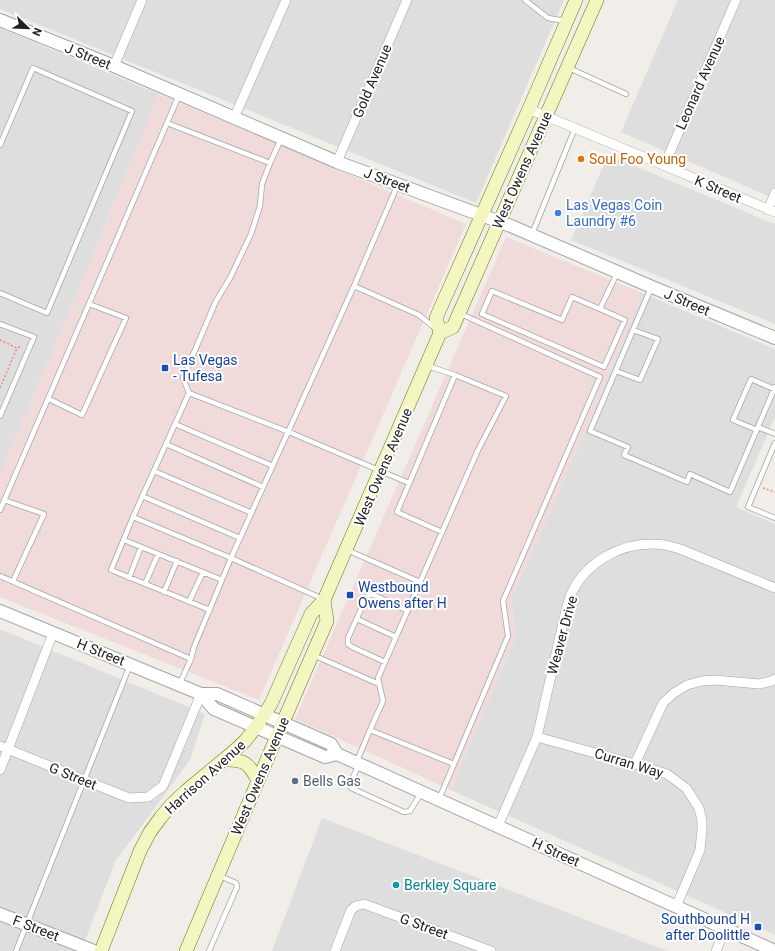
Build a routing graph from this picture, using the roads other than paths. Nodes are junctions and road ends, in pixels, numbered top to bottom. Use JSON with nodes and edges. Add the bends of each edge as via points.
{"nodes":[{"id":1,"x":142,"y":0,"type":"edge"},
{"id":2,"x":286,"y":0,"type":"edge"},
{"id":3,"x":407,"y":0,"type":"edge"},
{"id":4,"x":525,"y":0,"type":"edge"},
{"id":5,"x":576,"y":0,"type":"edge"},
{"id":6,"x":597,"y":0,"type":"edge"},
{"id":7,"x":736,"y":0,"type":"edge"},
{"id":8,"x":568,"y":19,"type":"junction"},
{"id":9,"x":0,"y":20,"type":"edge"},
{"id":10,"x":114,"y":66,"type":"junction"},
{"id":11,"x":567,"y":68,"type":"junction"},
{"id":12,"x":179,"y":94,"type":"junction"},
{"id":13,"x":626,"y":94,"type":"dead end"},
{"id":14,"x":529,"y":109,"type":"junction"},
{"id":15,"x":546,"y":116,"type":"junction"},
{"id":16,"x":234,"y":118,"type":"junction"},
{"id":17,"x":167,"y":122,"type":"junction"},
{"id":18,"x":575,"y":128,"type":"junction"},
{"id":19,"x":281,"y":138,"type":"junction"},
{"id":20,"x":0,"y":145,"type":"edge"},
{"id":21,"x":337,"y":162,"type":"junction"},
{"id":22,"x":270,"y":163,"type":"junction"},
{"id":23,"x":664,"y":166,"type":"junction"},
{"id":24,"x":398,"y":184,"type":"junction"},
{"id":25,"x":775,"y":193,"type":"edge"},
{"id":26,"x":772,"y":211,"type":"edge"},
{"id":27,"x":482,"y":215,"type":"junction"},
{"id":28,"x":499,"y":222,"type":"junction"},
{"id":29,"x":531,"y":235,"type":"junction"},
{"id":30,"x":618,"y":272,"type":"junction"},
{"id":31,"x":354,"y":286,"type":"junction"},
{"id":32,"x":652,"y":287,"type":"junction"},
{"id":33,"x":0,"y":293,"type":"edge"},
{"id":34,"x":89,"y":304,"type":"junction"},
{"id":35,"x":600,"y":309,"type":"junction"},
{"id":36,"x":460,"y":313,"type":"junction"},
{"id":37,"x":0,"y":324,"type":"edge"},
{"id":38,"x":633,"y":330,"type":"junction"},
{"id":39,"x":440,"y":332,"type":"junction"},
{"id":40,"x":775,"y":338,"type":"edge"},
{"id":41,"x":426,"y":366,"type":"junction"},
{"id":42,"x":616,"y":371,"type":"junction"},
{"id":43,"x":455,"y":375,"type":"junction"},
{"id":44,"x":774,"y":388,"type":"edge"},
{"id":45,"x":189,"y":393,"type":"junction"},
{"id":46,"x":49,"y":399,"type":"junction"},
{"id":47,"x":0,"y":416,"type":"edge"},
{"id":48,"x":175,"y":424,"type":"junction"},
{"id":49,"x":757,"y":428,"type":"junction"},
{"id":50,"x":288,"y":432,"type":"junction"},
{"id":51,"x":775,"y":434,"type":"edge"},
{"id":52,"x":775,"y":443,"type":"edge"},
{"id":53,"x":166,"y":444,"type":"junction"},
{"id":54,"x":273,"y":466,"type":"junction"},
{"id":55,"x":154,"y":471,"type":"junction"},
{"id":56,"x":381,"y":472,"type":"junction"},
{"id":57,"x":409,"y":483,"type":"junction"},
{"id":58,"x":264,"y":487,"type":"junction"},
{"id":59,"x":142,"y":496,"type":"junction"},
{"id":60,"x":4,"y":500,"type":"junction"},
{"id":61,"x":0,"y":510,"type":"edge"},
{"id":62,"x":252,"y":513,"type":"junction"},
{"id":63,"x":133,"y":516,"type":"junction"},
{"id":64,"x":775,"y":518,"type":"edge"},
{"id":65,"x":442,"y":532,"type":"junction"},
{"id":66,"x":240,"y":538,"type":"junction"},
{"id":67,"x":124,"y":540,"type":"junction"},
{"id":68,"x":141,"y":546,"type":"junction"},
{"id":69,"x":347,"y":550,"type":"junction"},
{"id":70,"x":158,"y":554,"type":"junction"},
{"id":71,"x":231,"y":558,"type":"junction"},
{"id":72,"x":177,"y":561,"type":"junction"},
{"id":73,"x":203,"y":572,"type":"junction"},
{"id":74,"x":0,"y":576,"type":"edge"},
{"id":75,"x":129,"y":578,"type":"junction"},
{"id":76,"x":222,"y":580,"type":"junction"},
{"id":77,"x":13,"y":582,"type":"junction"},
{"id":78,"x":420,"y":582,"type":"junction"},
{"id":79,"x":145,"y":584,"type":"junction"},
{"id":80,"x":775,"y":588,"type":"edge"},
{"id":81,"x":164,"y":592,"type":"junction"},
{"id":82,"x":324,"y":600,"type":"junction"},
{"id":83,"x":189,"y":602,"type":"junction"},
{"id":84,"x":210,"y":610,"type":"junction"},
{"id":85,"x":0,"y":611,"type":"edge"},
{"id":86,"x":408,"y":611,"type":"junction"},
{"id":87,"x":357,"y":619,"type":"junction"},
{"id":88,"x":53,"y":633,"type":"junction"},
{"id":89,"x":396,"y":637,"type":"junction"},
{"id":90,"x":312,"y":655,"type":"junction"},
{"id":91,"x":190,"y":659,"type":"junction"},
{"id":92,"x":385,"y":662,"type":"junction"},
{"id":93,"x":130,"y":665,"type":"junction"},
{"id":94,"x":775,"y":679,"type":"edge"},
{"id":95,"x":379,"y":684,"type":"junction"},
{"id":96,"x":179,"y":685,"type":"junction"},
{"id":97,"x":201,"y":694,"type":"junction"},
{"id":98,"x":265,"y":715,"type":"junction"},
{"id":99,"x":282,"y":724,"type":"junction"},
{"id":100,"x":256,"y":727,"type":"junction"},
{"id":101,"x":370,"y":730,"type":"junction"},
{"id":102,"x":277,"y":736,"type":"junction"},
{"id":103,"x":537,"y":737,"type":"junction"},
{"id":104,"x":4,"y":748,"type":"edge"},
{"id":105,"x":337,"y":754,"type":"junction"},
{"id":106,"x":224,"y":760,"type":"junction"},
{"id":107,"x":357,"y":763,"type":"junction"},
{"id":108,"x":454,"y":764,"type":"junction"},
{"id":109,"x":635,"y":764,"type":"junction"},
{"id":110,"x":0,"y":770,"type":"edge"},
{"id":111,"x":84,"y":780,"type":"junction"},
{"id":112,"x":258,"y":781,"type":"junction"},
{"id":113,"x":421,"y":793,"type":"junction"},
{"id":114,"x":148,"y":797,"type":"joint"},
{"id":115,"x":439,"y":800,"type":"junction"},
{"id":116,"x":498,"y":826,"type":"junction"},
{"id":117,"x":219,"y":875,"type":"junction"},
{"id":118,"x":676,"y":907,"type":"junction"},
{"id":119,"x":0,"y":914,"type":"edge"},
{"id":120,"x":27,"y":924,"type":"junction"},
{"id":121,"x":725,"y":929,"type":"junction"},
{"id":122,"x":465,"y":941,"type":"junction"},
{"id":123,"x":16,"y":951,"type":"edge"},
{"id":124,"x":94,"y":951,"type":"edge"},
{"id":125,"x":101,"y":951,"type":"edge"},
{"id":126,"x":186,"y":951,"type":"edge"},
{"id":127,"x":210,"y":951,"type":"edge"},
{"id":128,"x":335,"y":951,"type":"edge"},
{"id":129,"x":462,"y":951,"type":"edge"},
{"id":130,"x":491,"y":951,"type":"edge"},
{"id":131,"x":716,"y":951,"type":"edge"},
{"id":132,"x":775,"y":951,"type":"edge"}],
"edges":[{"from":1,"to":10,"type":"street"},
{"from":2,"to":16,"type":"street"},
{"from":3,"to":21,"type":"street","name":"Gold Avenue"},
{"from":4,"to":8,"type":"lane","via":[[548,18]]},
{"from":5,"to":8,"type":"main road","name":"West Owens Avenue"},
{"from":6,"to":11,"type":"main road","name":"West Owens Avenue"},
{"from":7,"to":23,"type":"street","name":"Leonard Avenue"},
{"from":8,"to":14,"type":"main road","name":"West Owens Avenue"},
{"from":9,"to":10,"type":"street","name":"J Street"},
{"from":10,"to":12,"type":"street","name":"J Street"},
{"from":11,"to":13,"type":"lane"},
{"from":11,"to":15,"type":"main road","name":"West Owens Avenue"},
{"from":12,"to":16,"type":"street","name":"J Street"},
{"from":12,"to":17,"type":"lane"},
{"from":14,"to":15,"type":"street","name":"K Street"},
{"from":14,"to":27,"type":"main road","name":"West Owens Avenue"},
{"from":15,"to":18,"type":"street","name":"K Street"},
{"from":15,"to":28,"type":"main road","name":"West Owens Avenue"},
{"from":16,"to":19,"type":"street","name":"J Street"},
{"from":17,"to":22,"type":"lane"},
{"from":17,"to":34,"type":"lane"},
{"from":18,"to":23,"type":"street","name":"K Street"},
{"from":18,"to":29,"type":"lane"},
{"from":19,"to":21,"type":"street","name":"J Street"},
{"from":19,"to":22,"type":"lane"},
{"from":20,"to":33,"type":"lane","via":[[33,68],[132,111],[47,313]]},
{"from":21,"to":24,"type":"street","name":"J Street"},
{"from":22,"to":45,"type":"lane","via":[[262,184],[260,206],[251,234],[216,301],[183,378]]},
{"from":23,"to":26,"type":"street","name":"K Street"},
{"from":24,"to":27,"type":"street","name":"J Street"},
{"from":24,"to":31,"type":"lane"},
{"from":25,"to":26,"type":"street"},
{"from":27,"to":28,"type":"street","name":"J Street"},
{"from":27,"to":39,"type":"main road","name":"West Owens Avenue","via":[[436,318]]},
{"from":28,"to":29,"type":"street","name":"J Street"},
{"from":28,"to":36,"type":"main road","name":"West Owens Avenue"},
{"from":29,"to":30,"type":"street","name":"J Street"},
{"from":30,"to":32,"type":"street","name":"J Street"},
{"from":30,"to":35,"type":"lane"},
{"from":31,"to":39,"type":"lane","via":[[419,315]]},
{"from":31,"to":50,"type":"lane"},
{"from":32,"to":38,"type":"lane"},
{"from":32,"to":40,"type":"street","name":"J Street"},
{"from":34,"to":46,"type":"lane"},
{"from":34,"to":46,"type":"lane","via":[[126,318],[82,415]]},
{"from":35,"to":35,"type":"lane","via":[[626,320],[604,367],[482,314],[492,291],[562,320],[572,297]]},
{"from":36,"to":39,"type":"main road","name":"West Owens Avenue","via":[[453,327]]},
{"from":36,"to":108,"type":"lane","via":[[600,377],[503,601],[508,636]]},
{"from":37,"to":47,"type":"lane","via":[[34,337]]},
{"from":38,"to":42,"type":"lane"},
{"from":38,"to":42,"type":"lane","via":[[658,339],[640,380]]},
{"from":39,"to":41,"type":"main road","name":"West Owens Avenue"},
{"from":41,"to":43,"type":"lane"},
{"from":41,"to":56,"type":"main road","name":"West Owens Avenue"},
{"from":42,"to":49,"type":"lane","via":[[590,431],[628,447],[624,455],[687,482],[690,474],[730,492]]},
{"from":43,"to":57,"type":"lane"},
{"from":43,"to":65,"type":"lane","via":[[506,396],[478,450]]},
{"from":44,"to":49,"type":"lane"},
{"from":44,"to":49,"type":"lane","via":[[751,379],[734,420]]},
{"from":45,"to":48,"type":"lane"},
{"from":45,"to":50,"type":"lane"},
{"from":46,"to":60,"type":"lane"},
{"from":48,"to":53,"type":"lane"},
{"from":48,"to":54,"type":"lane"},
{"from":49,"to":51,"type":"lane"},
{"from":50,"to":54,"type":"lane"},
{"from":50,"to":56,"type":"lane"},
{"from":52,"to":64,"type":"lane","via":[[748,507]]},
{"from":53,"to":55,"type":"lane"},
{"from":53,"to":58,"type":"lane"},
{"from":54,"to":58,"type":"lane"},
{"from":55,"to":59,"type":"lane"},
{"from":55,"to":62,"type":"lane"},
{"from":56,"to":57,"type":"lane"},
{"from":56,"to":69,"type":"main road","name":"West Owens Avenue"},
{"from":57,"to":65,"type":"lane","via":[[397,512]]},
{"from":58,"to":62,"type":"lane"},
{"from":59,"to":63,"type":"lane"},
{"from":59,"to":66,"type":"lane"},
{"from":60,"to":61,"type":"lane"},
{"from":60,"to":77,"type":"lane","via":[[44,514]]},
{"from":62,"to":66,"type":"lane"},
{"from":63,"to":67,"type":"lane"},
{"from":63,"to":71,"type":"lane"},
{"from":65,"to":78,"type":"lane"},
{"from":66,"to":71,"type":"lane"},
{"from":67,"to":68,"type":"lane"},
{"from":67,"to":75,"type":"lane","via":[[111,570]]},
{"from":68,"to":70,"type":"lane"},
{"from":68,"to":75,"type":"lane"},
{"from":69,"to":78,"type":"lane"},
{"from":69,"to":82,"type":"main road","name":"West Owens Avenue"},
{"from":70,"to":72,"type":"lane"},
{"from":70,"to":79,"type":"lane"},
{"from":71,"to":76,"type":"lane"},
{"from":71,"to":82,"type":"lane"},
{"from":72,"to":73,"type":"lane"},
{"from":72,"to":81,"type":"lane"},
{"from":73,"to":76,"type":"lane"},
{"from":73,"to":83,"type":"lane"},
{"from":74,"to":77,"type":"lane"},
{"from":75,"to":79,"type":"lane"},
{"from":76,"to":84,"type":"lane"},
{"from":77,"to":91,"type":"lane"},
{"from":78,"to":86,"type":"lane"},
{"from":79,"to":81,"type":"lane"},
{"from":80,"to":103,"type":"street","name":"Weaver Drive","via":[[666,545],[623,548],[599,560],[589,568],[571,593]]},
{"from":81,"to":83,"type":"lane"},
{"from":82,"to":90,"type":"main road","name":"West Owens Avenue","via":[[327,621]]},
{"from":82,"to":98,"type":"main road","name":"West Owens Avenue","via":[[311,614]]},
{"from":83,"to":84,"type":"lane"},
{"from":84,"to":91,"type":"lane"},
{"from":85,"to":88,"type":"street","name":"H Street"},
{"from":86,"to":87,"type":"lane","via":[[369,595]]},
{"from":86,"to":89,"type":"lane"},
{"from":87,"to":89,"type":"lane"},
{"from":87,"to":92,"type":"lane","via":[[348,638],[348,644]]},
{"from":88,"to":93,"type":"street","name":"H Street"},
{"from":88,"to":104,"type":"street"},
{"from":89,"to":92,"type":"lane"},
{"from":90,"to":95,"type":"lane"},
{"from":90,"to":99,"type":"main road","name":"West Owens Avenue"},
{"from":91,"to":96,"type":"lane"},
{"from":92,"to":95,"type":"lane","via":[[378,678]]},
{"from":93,"to":96,"type":"street","name":"H Street"},
{"from":93,"to":111,"type":"lane"},
{"from":94,"to":109,"type":"street","via":[[759,684],[715,680],[687,685],[663,703]]},
{"from":95,"to":101,"type":"lane","via":[[383,701]]},
{"from":96,"to":97,"type":"street","name":"H Street"},
{"from":97,"to":98,"type":"street","name":"H Street","via":[[217,694]]},
{"from":97,"to":100,"type":"street","name":"H Street","via":[[214,709]]},
{"from":97,"to":114,"type":"street","name":"Harrison Avenue","via":[[163,786]]},
{"from":98,"to":99,"type":"street","name":"H Street"},
{"from":98,"to":100,"type":"main road","name":"Harrison Avenue"},
{"from":99,"to":102,"type":"main road","name":"West Owens Avenue"},
{"from":99,"to":105,"type":"street","name":"H Street","via":[[331,744]]},
{"from":100,"to":102,"type":"street","name":"H Street"},
{"from":100,"to":106,"type":"main road","name":"Harrison Avenue"},
{"from":101,"to":107,"type":"lane"},
{"from":101,"to":108,"type":"lane"},
{"from":102,"to":105,"type":"street","name":"H Street","via":[[325,757]]},
{"from":102,"to":112,"type":"main road","name":"West Owens Avenue"},
{"from":103,"to":109,"type":"street","name":"Curran Way"},
{"from":103,"to":116,"type":"street","name":"Weaver Drive"},
{"from":104,"to":110,"type":"street"},
{"from":104,"to":111,"type":"street","name":"G Street"},
{"from":105,"to":107,"type":"street","name":"H Street"},
{"from":106,"to":112,"type":"main road","via":[[236,760],[246,764],[252,769]]},
{"from":106,"to":125,"type":"main road","name":"Harrison Avenue","via":[[186,790],[150,832],[140,851]]},
{"from":107,"to":113,"type":"street","name":"H Street"},
{"from":107,"to":113,"type":"lane","via":[[351,788],[404,812],[410,810]]},
{"from":108,"to":115,"type":"lane"},
{"from":109,"to":118,"type":"street","name":"Curran Way","via":[[667,774],[686,788],[699,808],[702,821],[700,850]]},
{"from":111,"to":114,"type":"street","name":"G Street","via":[[129,798]]},
{"from":111,"to":120,"type":"lane"},
{"from":112,"to":117,"type":"main road","name":"West Owens Avenue"},
{"from":113,"to":115,"type":"street","name":"H Street"},
{"from":115,"to":116,"type":"street","name":"H Street"},
{"from":116,"to":118,"type":"street","name":"H Street"},
{"from":117,"to":126,"type":"main road","name":"West Owens Avenue"},
{"from":117,"to":127,"type":"lane","via":[[236,883],[237,887]]},
{"from":118,"to":121,"type":"street","name":"H Street"},
{"from":119,"to":120,"type":"street","name":"F Street"},
{"from":120,"to":123,"type":"lane"},
{"from":120,"to":124,"type":"street","name":"F Street"},
{"from":121,"to":131,"type":"street"},
{"from":121,"to":132,"type":"street","name":"H Street"},
{"from":122,"to":128,"type":"street","name":"G Street","via":[[364,904],[351,910]]},
{"from":122,"to":129,"type":"street"},
{"from":122,"to":130,"type":"street","name":"G Street"}]}
